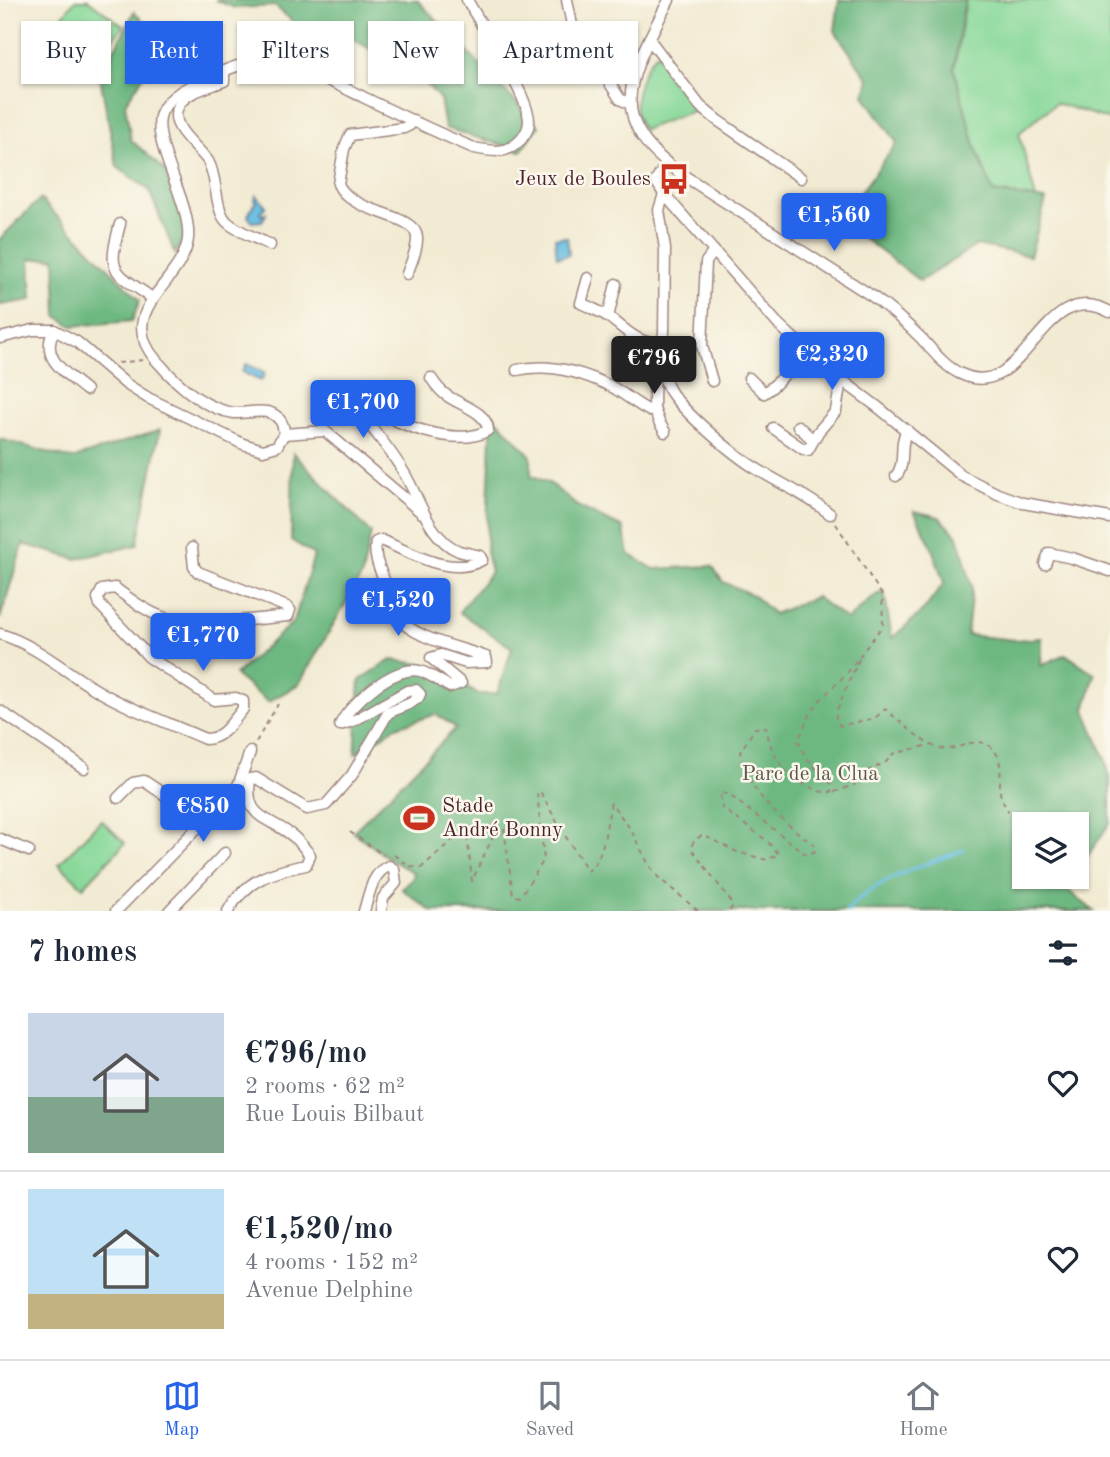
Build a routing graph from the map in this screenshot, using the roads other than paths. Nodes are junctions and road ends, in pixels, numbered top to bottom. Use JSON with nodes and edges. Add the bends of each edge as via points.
{"nodes":[{"id":1,"x":467,"y":0,"type":"edge"},
{"id":2,"x":567,"y":0,"type":"edge"},
{"id":3,"x":669,"y":0,"type":"edge"},
{"id":4,"x":649,"y":39,"type":"junction"},
{"id":5,"x":224,"y":71,"type":"junction"},
{"id":6,"x":630,"y":104,"type":"junction"},
{"id":7,"x":413,"y":120,"type":"junction"},
{"id":8,"x":666,"y":164,"type":"junction"},
{"id":9,"x":801,"y":177,"type":"dead end"},
{"id":10,"x":664,"y":194,"type":"junction"},
{"id":11,"x":120,"y":224,"type":"dead end"},
{"id":12,"x":270,"y":245,"type":"dead end"},
{"id":13,"x":714,"y":251,"type":"junction"},
{"id":14,"x":407,"y":274,"type":"dead end"},
{"id":15,"x":588,"y":278,"type":"dead end"},
{"id":16,"x":616,"y":284,"type":"dead end"},
{"id":17,"x":152,"y":298,"type":"junction"},
{"id":18,"x":1110,"y":312,"type":"edge"},
{"id":19,"x":608,"y":317,"type":"junction"},
{"id":20,"x":54,"y":330,"type":"junction"},
{"id":21,"x":0,"y":338,"type":"edge"},
{"id":22,"x":658,"y":343,"type":"junction"},
{"id":23,"x":798,"y":343,"type":"junction"},
{"id":24,"x":517,"y":370,"type":"dead end"},
{"id":25,"x":431,"y":378,"type":"dead end"},
{"id":26,"x":749,"y":378,"type":"dead end"},
{"id":27,"x":841,"y":380,"type":"junction"},
{"id":28,"x":712,"y":382,"type":"dead end"},
{"id":29,"x":86,"y":390,"type":"dead end"},
{"id":30,"x":654,"y":409,"type":"junction"},
{"id":31,"x":798,"y":426,"type":"dead end"},
{"id":32,"x":773,"y":428,"type":"dead end"},
{"id":33,"x":907,"y":430,"type":"junction"},
{"id":34,"x":665,"y":432,"type":"dead end"},
{"id":35,"x":284,"y":434,"type":"junction"},
{"id":36,"x":813,"y":440,"type":"junction"},
{"id":37,"x":896,"y":476,"type":"dead end"},
{"id":38,"x":422,"y":513,"type":"junction"},
{"id":39,"x":830,"y":514,"type":"road end"},
{"id":40,"x":1110,"y":518,"type":"edge"},
{"id":41,"x":192,"y":548,"type":"dead end"},
{"id":42,"x":1045,"y":564,"type":"dead end"},
{"id":43,"x":1110,"y":571,"type":"edge"},
{"id":44,"x":0,"y":634,"type":"edge"},
{"id":45,"x":0,"y":711,"type":"edge"},
{"id":46,"x":250,"y":752,"type":"road end"},
{"id":47,"x":84,"y":768,"type":"dead end"},
{"id":48,"x":118,"y":798,"type":"dead end"},
{"id":49,"x":199,"y":825,"type":"junction"},
{"id":50,"x":0,"y":839,"type":"edge"},
{"id":51,"x":29,"y":852,"type":"dead end"},
{"id":52,"x":225,"y":853,"type":"dead end"},
{"id":53,"x":116,"y":911,"type":"edge"},
{"id":54,"x":169,"y":911,"type":"edge"},
{"id":55,"x":229,"y":911,"type":"edge"},
{"id":56,"x":364,"y":911,"type":"edge"},
{"id":57,"x":381,"y":911,"type":"edge"}],
"edges":[{"from":1,"to":7,"type":"street","via":[[523,99],[529,123],[526,133],[510,148],[489,151]]},
{"from":2,"to":6,"type":"street","via":[[572,25],[620,99]]},
{"from":3,"to":4,"type":"street"},
{"from":4,"to":6,"type":"street","via":[[636,70]]},
{"from":4,"to":9,"type":"street","via":[[699,106]]},
{"from":5,"to":7,"type":"street","via":[[256,62],[284,65]]},
{"from":5,"to":12,"type":"street","via":[[225,81],[183,100],[176,118],[214,172],[228,222]]},
{"from":5,"to":17,"type":"street","via":[[175,95],[160,113],[160,135],[188,230],[185,252]]},
{"from":6,"to":8,"type":"street","via":[[637,132]]},
{"from":7,"to":14,"type":"street","via":[[404,128],[350,135],[338,184],[352,201],[415,230],[417,239]]},
{"from":8,"to":10,"type":"street","via":[[656,181]]},
{"from":8,"to":18,"type":"street","via":[[872,296],[963,375],[982,378],[1002,372],[1020,358],[1049,322],[1070,309],[1095,307]]},
{"from":10,"to":13,"type":"street"},
{"from":10,"to":22,"type":"street","via":[[659,210],[665,249],[664,332]]},
{"from":11,"to":17,"type":"street","via":[[112,255],[114,267]]},
{"from":13,"to":23,"type":"street"},
{"from":13,"to":28,"type":"street","via":[[706,262],[702,346]]},
{"from":15,"to":19,"type":"street","via":[[581,303]]},
{"from":16,"to":19,"type":"street"},
{"from":17,"to":35,"type":"street","via":[[142,329],[148,349],[171,376],[211,405],[234,413],[270,413],[281,421]]},
{"from":19,"to":22,"type":"street","via":[[640,340]]},
{"from":20,"to":21,"type":"street"},
{"from":20,"to":29,"type":"street","via":[[50,354]]},
{"from":20,"to":35,"type":"street","via":[[77,342],[136,392],[243,444],[271,449]]},
{"from":22,"to":30,"type":"street"},
{"from":22,"to":39,"type":"street","via":[[668,388],[687,410],[750,465],[808,496]]},
{"from":23,"to":26,"type":"street","via":[[796,358],[773,387],[764,393]]},
{"from":23,"to":27,"type":"street"},
{"from":24,"to":30,"type":"street","via":[[536,365],[559,368],[608,385],[644,408]]},
{"from":25,"to":38,"type":"street","via":[[445,394],[480,415],[488,430],[460,437],[426,431],[397,421],[359,398],[349,399],[405,474]]},
{"from":27,"to":33,"type":"street"},
{"from":27,"to":36,"type":"street","via":[[836,411]]},
{"from":30,"to":34,"type":"street"},
{"from":31,"to":36,"type":"street"},
{"from":32,"to":36,"type":"street","via":[[803,449],[808,450]]},
{"from":33,"to":37,"type":"street","via":[[903,465]]},
{"from":33,"to":40,"type":"street","via":[[962,476],[998,494],[1023,503]]},
{"from":35,"to":38,"type":"street","via":[[325,431]]},
{"from":38,"to":55,"type":"street","via":[[456,550],[482,560],[446,566],[379,540],[375,554],[393,610],[423,637],[486,657],[487,662],[466,663],[441,655],[431,658],[461,683],[450,687],[418,670],[389,676],[345,713],[340,725],[407,691],[420,694],[388,713],[352,775],[326,805],[307,809],[256,778],[250,779],[249,803],[258,816],[294,836],[310,855],[306,865],[254,881]]},
{"from":41,"to":44,"type":"street","via":[[198,572],[287,607],[288,616],[183,620],[164,618],[115,588],[102,590],[99,598],[100,605],[149,657],[214,700],[243,701],[243,709],[215,739],[205,739],[92,687]]},
{"from":42,"to":43,"type":"street","via":[[1049,553]]},
{"from":45,"to":47,"type":"street"},
{"from":46,"to":49,"type":"street","via":[[238,786]]},
{"from":48,"to":49,"type":"street","via":[[133,783],[144,781],[189,811]]},
{"from":49,"to":53,"type":"street"},
{"from":50,"to":51,"type":"street"},
{"from":52,"to":54,"type":"street"},
{"from":56,"to":57,"type":"street","via":[[376,876],[381,869],[392,868],[396,883],[383,898]]}]}
